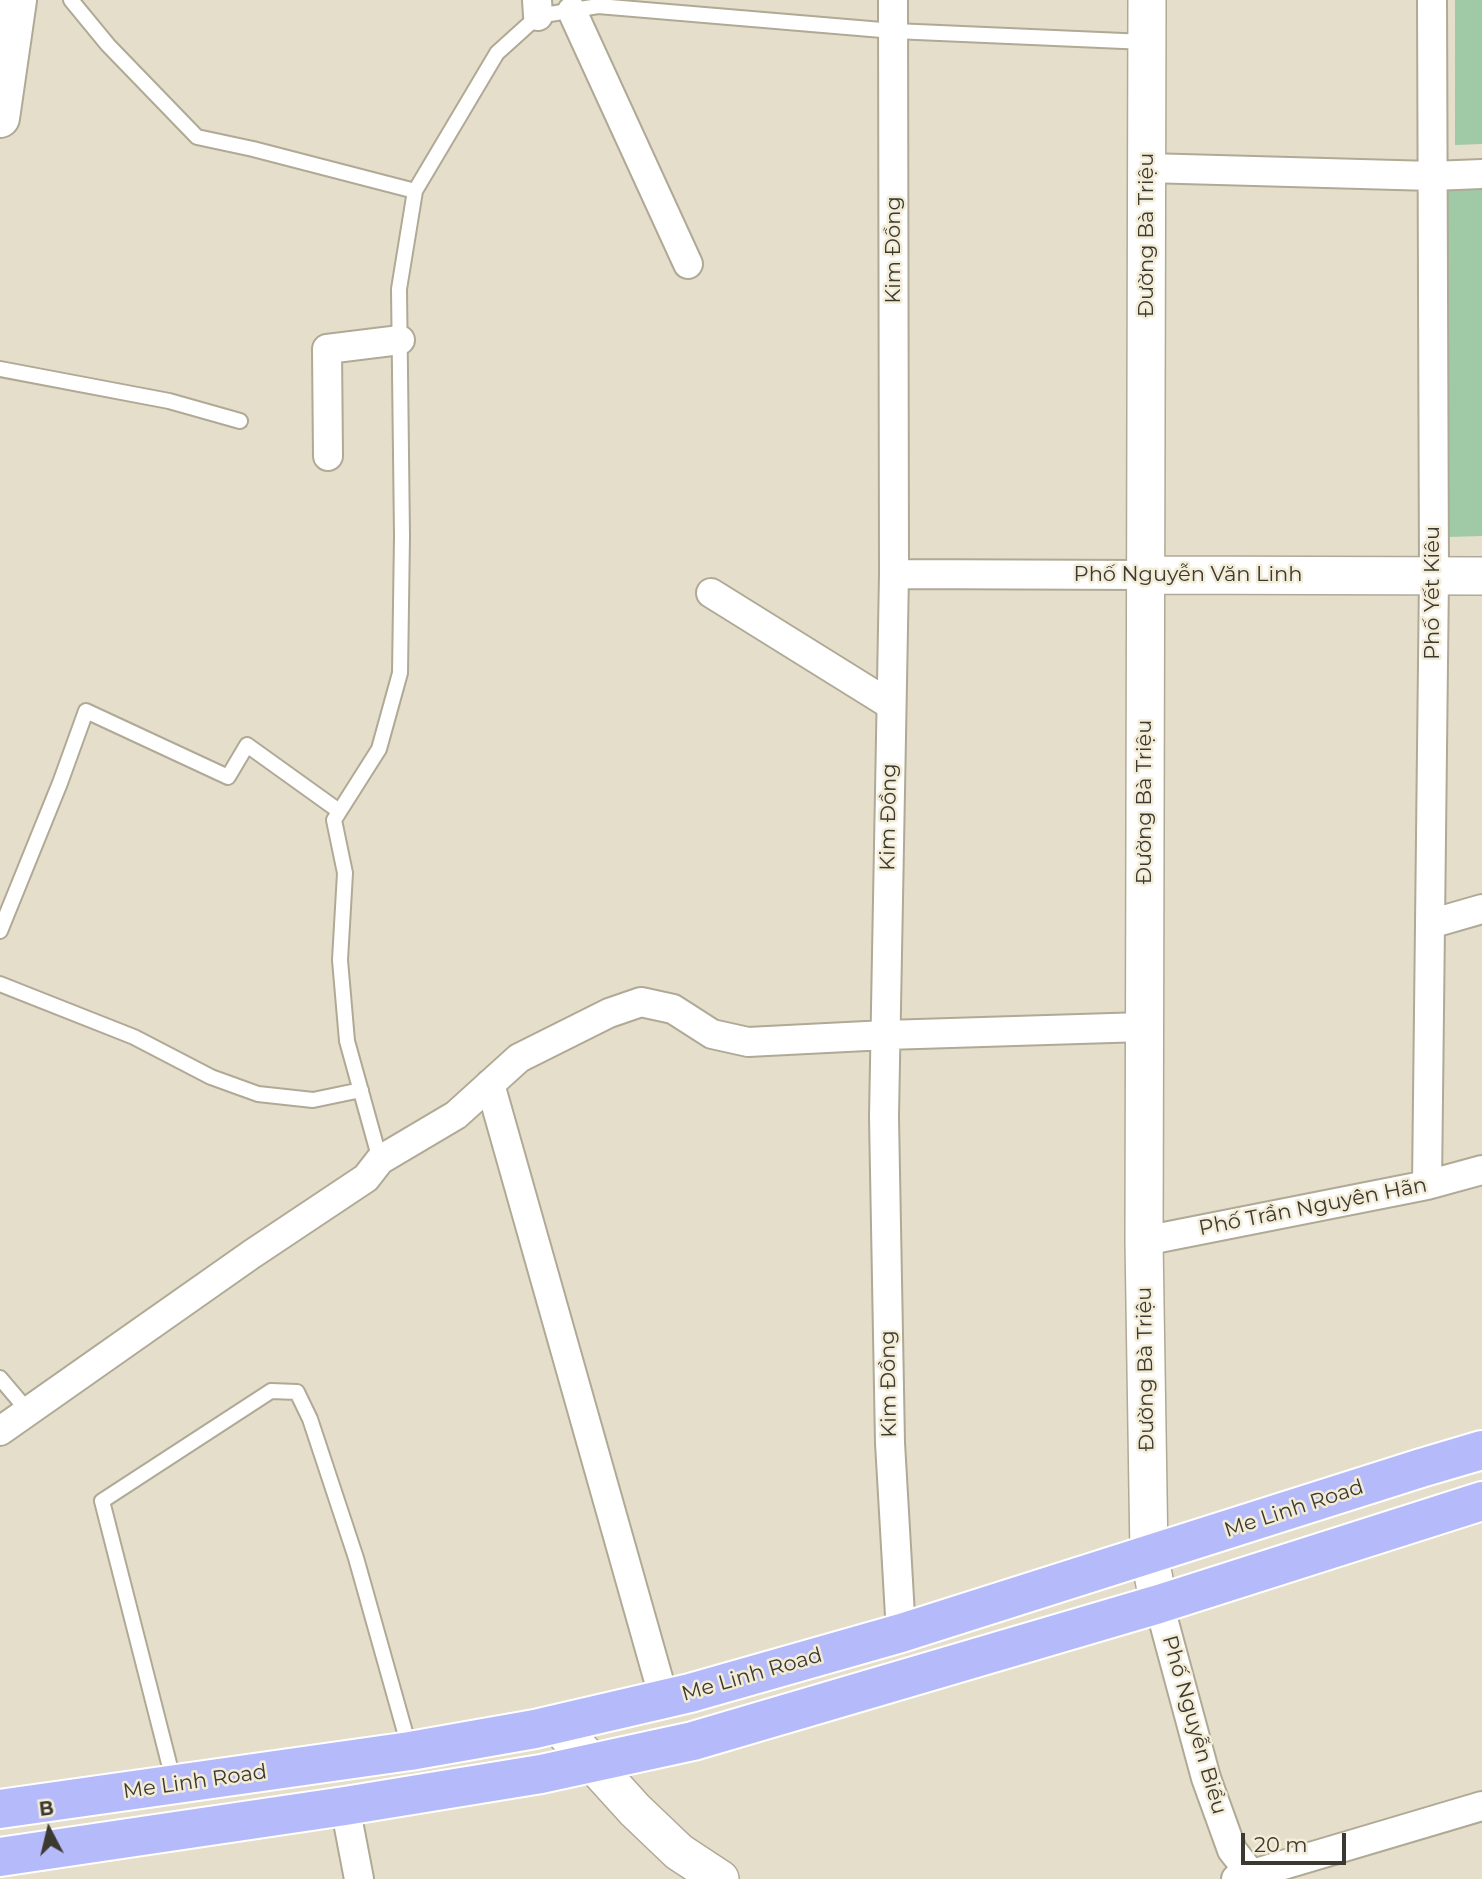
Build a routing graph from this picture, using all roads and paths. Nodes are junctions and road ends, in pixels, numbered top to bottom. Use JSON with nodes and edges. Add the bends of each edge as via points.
{"nodes":[{"id":1,"x":17,"y":0,"type":"edge"},
{"id":2,"x":71,"y":0,"type":"edge"},
{"id":3,"x":893,"y":0,"type":"edge"},
{"id":4,"x":1147,"y":0,"type":"edge"},
{"id":5,"x":1432,"y":0,"type":"edge"},
{"id":6,"x":538,"y":8,"type":"edge"},
{"id":7,"x":572,"y":11,"type":"junction"},
{"id":8,"x":894,"y":31,"type":"junction"},
{"id":9,"x":1147,"y":42,"type":"junction"},
{"id":10,"x":0,"y":118,"type":"edge"},
{"id":11,"x":1147,"y":168,"type":"junction"},
{"id":12,"x":1482,"y":174,"type":"edge"},
{"id":13,"x":1432,"y":176,"type":"junction"},
{"id":14,"x":415,"y":191,"type":"junction"},
{"id":15,"x":688,"y":264,"type":"dead end"},
{"id":16,"x":400,"y":341,"type":"junction"},
{"id":17,"x":0,"y":369,"type":"edge"},
{"id":18,"x":240,"y":421,"type":"dead end"},
{"id":19,"x":328,"y":456,"type":"dead end"},
{"id":20,"x":894,"y":574,"type":"junction"},
{"id":21,"x":1145,"y":575,"type":"junction"},
{"id":22,"x":1433,"y":576,"type":"junction"},
{"id":23,"x":1482,"y":576,"type":"edge"},
{"id":24,"x":711,"y":593,"type":"dead end"},
{"id":25,"x":891,"y":705,"type":"junction"},
{"id":26,"x":339,"y":811,"type":"junction"},
{"id":27,"x":1482,"y":909,"type":"edge"},
{"id":28,"x":1430,"y":924,"type":"junction"},
{"id":29,"x":0,"y":931,"type":"edge"},
{"id":30,"x":0,"y":984,"type":"edge"},
{"id":31,"x":1144,"y":1027,"type":"junction"},
{"id":32,"x":886,"y":1035,"type":"junction"},
{"id":33,"x":489,"y":1084,"type":"junction"},
{"id":34,"x":361,"y":1090,"type":"junction"},
{"id":35,"x":380,"y":1160,"type":"junction"},
{"id":36,"x":1482,"y":1170,"type":"edge"},
{"id":37,"x":1427,"y":1185,"type":"junction"},
{"id":38,"x":1144,"y":1241,"type":"junction"},
{"id":39,"x":0,"y":1378,"type":"edge"},
{"id":40,"x":28,"y":1411,"type":"junction"},
{"id":41,"x":0,"y":1431,"type":"edge"},
{"id":42,"x":1482,"y":1450,"type":"edge"},
{"id":43,"x":1482,"y":1502,"type":"edge"},
{"id":44,"x":1149,"y":1555,"type":"junction"},
{"id":45,"x":1159,"y":1604,"type":"junction"},
{"id":46,"x":901,"y":1633,"type":"junction"},
{"id":47,"x":664,"y":1699,"type":"junction"},
{"id":48,"x":557,"y":1724,"type":"junction"},
{"id":49,"x":410,"y":1751,"type":"junction"},
{"id":50,"x":593,"y":1764,"type":"junction"},
{"id":51,"x":174,"y":1785,"type":"junction"},
{"id":52,"x":345,"y":1806,"type":"junction"},
{"id":53,"x":1482,"y":1806,"type":"edge"},
{"id":54,"x":0,"y":1809,"type":"edge"},
{"id":55,"x":0,"y":1857,"type":"edge"},
{"id":56,"x":1247,"y":1878,"type":"edge"},
{"id":57,"x":359,"y":1879,"type":"edge"},
{"id":58,"x":720,"y":1879,"type":"edge"}],
"edges":[{"from":1,"to":10,"type":"main road"},
{"from":2,"to":14,"type":"lane","via":[[197,137]]},
{"from":3,"to":8,"type":"street","name":"Kim Đồng"},
{"from":4,"to":9,"type":"street","name":"Đường Bà Triệu"},
{"from":5,"to":13,"type":"street","name":"Phố Yết Kiêu"},
{"from":6,"to":7,"type":"lane"},
{"from":6,"to":14,"type":"lane","via":[[497,53]]},
{"from":7,"to":8,"type":"lane","via":[[598,6]]},
{"from":7,"to":15,"type":"street"},
{"from":8,"to":9,"type":"lane"},
{"from":8,"to":20,"type":"street","name":"Kim Đồng"},
{"from":9,"to":11,"type":"street","name":"Đường Bà Triệu"},
{"from":11,"to":13,"type":"street"},
{"from":11,"to":21,"type":"street","name":"Đường Bà Triệu"},
{"from":12,"to":13,"type":"street"},
{"from":13,"to":22,"type":"street","name":"Phố Yết Kiêu"},
{"from":14,"to":16,"type":"lane","via":[[400,289]]},
{"from":16,"to":19,"type":"street","via":[[327,349]]},
{"from":16,"to":26,"type":"lane","via":[[400,673],[379,749]]},
{"from":17,"to":18,"type":"lane","via":[[169,401]]},
{"from":20,"to":21,"type":"street","name":"Phố Nguyễn Văn Linh"},
{"from":20,"to":25,"type":"street","name":"Kim Đồng"},
{"from":21,"to":22,"type":"street","name":"Phố Nguyễn Văn Linh"},
{"from":21,"to":31,"type":"street","name":"Đường Bà Triệu"},
{"from":22,"to":23,"type":"street","name":"Phố Nguyễn Văn Linh"},
{"from":22,"to":28,"type":"street","name":"Phố Yết Kiêu"},
{"from":24,"to":25,"type":"street"},
{"from":25,"to":32,"type":"street","name":"Kim Đồng"},
{"from":26,"to":29,"type":"lane","via":[[247,745],[228,777],[86,711]]},
{"from":26,"to":34,"type":"lane","via":[[334,820],[345,873],[341,973],[347,1041]]},
{"from":27,"to":28,"type":"street"},
{"from":28,"to":37,"type":"street","name":"Phố Yết Kiêu"},
{"from":30,"to":34,"type":"lane","via":[[134,1037],[211,1077],[258,1094],[313,1100]]},
{"from":31,"to":32,"type":"street"},
{"from":31,"to":38,"type":"street","name":"Đường Bà Triệu"},
{"from":32,"to":33,"type":"street","via":[[748,1042],[712,1034],[673,1009],[641,1002],[519,1058]]},
{"from":32,"to":46,"type":"street","name":"Kim Đồng","via":[[890,1430]]},
{"from":33,"to":35,"type":"street","via":[[456,1115]]},
{"from":33,"to":47,"type":"street"},
{"from":34,"to":35,"type":"lane"},
{"from":35,"to":40,"type":"street","via":[[366,1178]]},
{"from":36,"to":37,"type":"street","name":"Phố Trần Nguyên Hãn"},
{"from":37,"to":38,"type":"street","name":"Phố Trần Nguyên Hãn"},
{"from":38,"to":44,"type":"street","name":"Đường Bà Triệu"},
{"from":39,"to":40,"type":"lane"},
{"from":40,"to":41,"type":"street"},
{"from":42,"to":44,"type":"main road","name":"Me Linh Road"},
{"from":43,"to":45,"type":"main road"},
{"from":44,"to":45,"type":"street","name":"Đường Bà Triệu"},
{"from":44,"to":46,"type":"main road","name":"Me Linh Road"},
{"from":45,"to":50,"type":"main road","via":[[693,1741]]},
{"from":45,"to":56,"type":"street","name":"Phố Nguyễn Biểu","via":[[1206,1778]]},
{"from":46,"to":47,"type":"main road","name":"Me Linh Road"},
{"from":47,"to":48,"type":"main road","name":"Me Linh Road"},
{"from":48,"to":49,"type":"main road","name":"Me Linh Road"},
{"from":48,"to":50,"type":"street"},
{"from":49,"to":51,"type":"main road","name":"Me Linh Road"},
{"from":49,"to":51,"type":"lane","via":[[356,1559],[310,1419],[297,1392],[271,1391],[102,1501]]},
{"from":50,"to":52,"type":"main road"},
{"from":50,"to":58,"type":"street","via":[[679,1852]]},
{"from":51,"to":54,"type":"main road","name":"Me Linh Road"},
{"from":52,"to":55,"type":"main road"},
{"from":52,"to":57,"type":"street"},
{"from":53,"to":56,"type":"street"}]}
